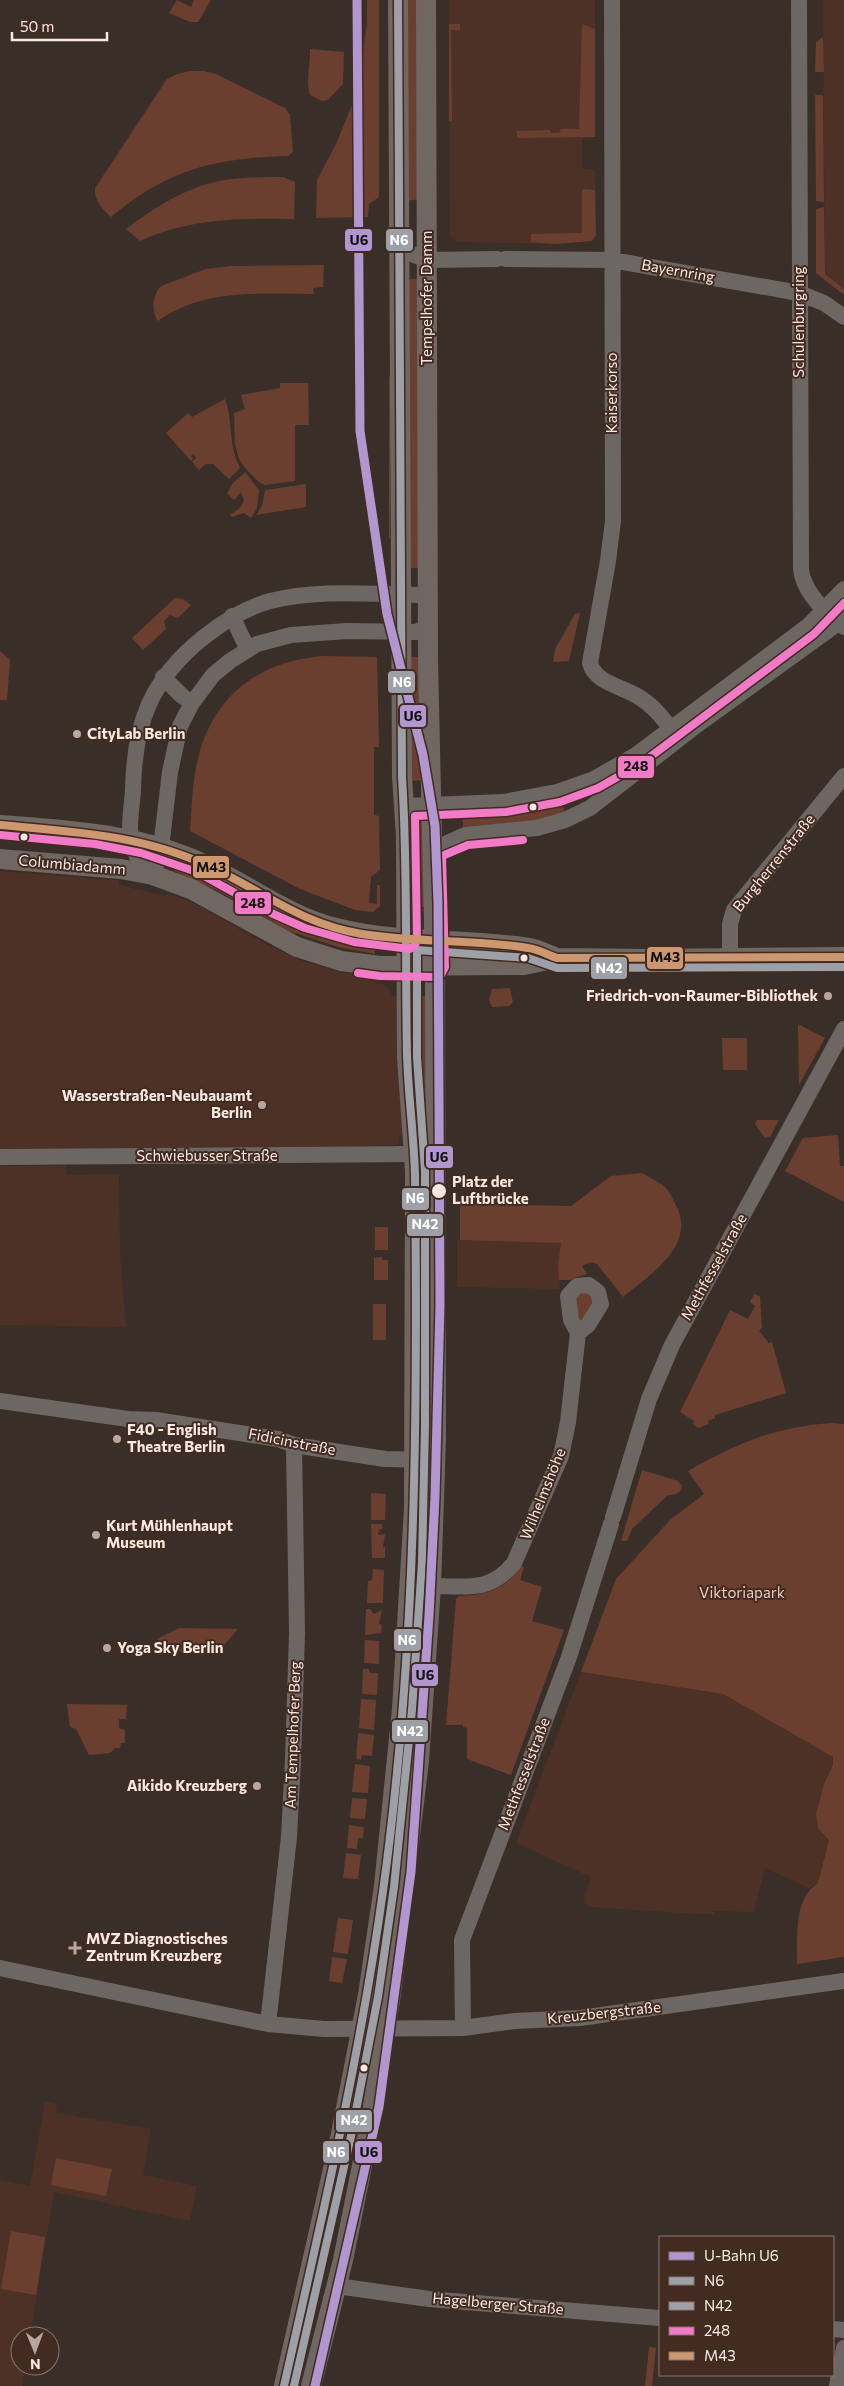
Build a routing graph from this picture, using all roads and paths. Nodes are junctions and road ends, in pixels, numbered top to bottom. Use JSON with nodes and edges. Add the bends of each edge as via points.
{"nodes":[{"id":1,"x":398,"y":0,"type":"edge"},
{"id":2,"x":426,"y":0,"type":"edge"},
{"id":3,"x":612,"y":0,"type":"edge"},
{"id":4,"x":798,"y":0,"type":"edge"},
{"id":5,"x":399,"y":249,"type":"junction"},
{"id":6,"x":427,"y":260,"type":"junction"},
{"id":7,"x":612,"y":260,"type":"junction"},
{"id":8,"x":799,"y":293,"type":"junction"},
{"id":9,"x":844,"y":317,"type":"edge"},
{"id":10,"x":844,"y":589,"type":"edge"},
{"id":11,"x":400,"y":595,"type":"junction"},
{"id":12,"x":428,"y":595,"type":"junction"},
{"id":13,"x":825,"y":608,"type":"junction"},
{"id":14,"x":232,"y":616,"type":"junction"},
{"id":15,"x":842,"y":623,"type":"edge"},
{"id":16,"x":428,"y":627,"type":"junction"},
{"id":17,"x":400,"y":632,"type":"junction"},
{"id":18,"x":248,"y":650,"type":"junction"},
{"id":19,"x":163,"y":677,"type":"junction"},
{"id":20,"x":192,"y":703,"type":"junction"},
{"id":21,"x":675,"y":734,"type":"junction"},
{"id":22,"x":844,"y":776,"type":"edge"},
{"id":23,"x":566,"y":790,"type":"junction"},
{"id":24,"x":431,"y":805,"type":"junction"},
{"id":25,"x":406,"y":806,"type":"junction"},
{"id":26,"x":574,"y":816,"type":"junction"},
{"id":27,"x":0,"y":825,"type":"edge"},
{"id":28,"x":131,"y":839,"type":"junction"},
{"id":29,"x":161,"y":848,"type":"junction"},
{"id":30,"x":432,"y":850,"type":"junction"},
{"id":31,"x":0,"y":859,"type":"edge"},
{"id":32,"x":149,"y":873,"type":"junction"},
{"id":33,"x":407,"y":939,"type":"junction"},
{"id":34,"x":434,"y":941,"type":"junction"},
{"id":35,"x":844,"y":957,"type":"edge"},
{"id":36,"x":557,"y":958,"type":"junction"},
{"id":37,"x":730,"y":958,"type":"junction"},
{"id":38,"x":407,"y":967,"type":"junction"},
{"id":39,"x":435,"y":967,"type":"junction"},
{"id":40,"x":844,"y":1029,"type":"edge"},
{"id":41,"x":414,"y":1154,"type":"junction"},
{"id":42,"x":434,"y":1155,"type":"junction"},
{"id":43,"x":0,"y":1157,"type":"edge"},
{"id":44,"x":578,"y":1333,"type":"dead end"},
{"id":45,"x":0,"y":1401,"type":"edge"},
{"id":46,"x":294,"y":1445,"type":"junction"},
{"id":47,"x":414,"y":1460,"type":"junction"},
{"id":48,"x":435,"y":1460,"type":"junction"},
{"id":49,"x":431,"y":1586,"type":"junction"},
{"id":50,"x":0,"y":1968,"type":"edge"},
{"id":51,"x":844,"y":1981,"type":"edge"},
{"id":52,"x":268,"y":2024,"type":"junction"},
{"id":53,"x":463,"y":2028,"type":"junction"},
{"id":54,"x":362,"y":2029,"type":"junction"},
{"id":55,"x":385,"y":2029,"type":"junction"},
{"id":56,"x":337,"y":2286,"type":"junction"},
{"id":57,"x":659,"y":2318,"type":"edge"},
{"id":58,"x":844,"y":2348,"type":"edge"},
{"id":59,"x":284,"y":2386,"type":"edge"},
{"id":60,"x":311,"y":2386,"type":"edge"},
{"id":61,"x":837,"y":2386,"type":"edge"}],
"edges":[{"from":1,"to":5,"type":"main road","name":"Tempelhofer Damm"},
{"from":2,"to":6,"type":"main road","name":"Tempelhofer Damm"},
{"from":3,"to":7,"type":"street","name":"Kaiserkorso"},
{"from":4,"to":8,"type":"street","name":"Schulenburgring"},
{"from":5,"to":6,"type":"street","name":"Bayernring"},
{"from":5,"to":11,"type":"main road","name":"Tempelhofer Damm"},
{"from":6,"to":7,"type":"street","name":"Bayernring"},
{"from":6,"to":12,"type":"main road","name":"Tempelhofer Damm"},
{"from":7,"to":8,"type":"street","name":"Bayernring"},
{"from":7,"to":21,"type":"street","name":"Kaiserkorso","via":[[613,521],[590,663],[600,678],[643,699]]},
{"from":8,"to":9,"type":"street","name":"Bayernring","via":[[824,303]]},
{"from":8,"to":13,"type":"street","name":"Schulenburgring","via":[[801,569],[804,583]]},
{"from":10,"to":13,"type":"street"},
{"from":11,"to":12,"type":"street"},
{"from":11,"to":14,"type":"street","via":[[296,596],[262,603]]},
{"from":11,"to":17,"type":"main road","name":"Tempelhofer Damm"},
{"from":12,"to":16,"type":"main road","name":"Tempelhofer Damm"},
{"from":13,"to":15,"type":"street","name":"Schulenburgring"},
{"from":13,"to":21,"type":"street","via":[[808,626]]},
{"from":14,"to":18,"type":"street"},
{"from":14,"to":19,"type":"street","via":[[198,641]]},
{"from":15,"to":21,"type":"street"},
{"from":16,"to":17,"type":"street","via":[[416,632]]},
{"from":16,"to":24,"type":"main road","name":"Tempelhofer Damm"},
{"from":17,"to":18,"type":"street","via":[[348,630],[309,633],[257,644]]},
{"from":17,"to":25,"type":"main road","name":"Tempelhofer Damm","via":[[402,777]]},
{"from":18,"to":20,"type":"street","via":[[213,675]]},
{"from":19,"to":20,"type":"street"},
{"from":19,"to":28,"type":"street","via":[[145,711],[134,750]]},
{"from":20,"to":29,"type":"street","via":[[174,747]]},
{"from":21,"to":23,"type":"street","via":[[594,780]]},
{"from":21,"to":26,"type":"street","via":[[600,802]]},
{"from":22,"to":37,"type":"street","name":"Burgherrenstraße","via":[[734,910],[730,924]]},
{"from":23,"to":24,"type":"street","via":[[504,802]]},
{"from":23,"to":26,"type":"street"},
{"from":24,"to":25,"type":"street"},
{"from":24,"to":30,"type":"main road","name":"Tempelhofer Damm"},
{"from":25,"to":33,"type":"main road","name":"Tempelhofer Damm"},
{"from":26,"to":30,"type":"street","via":[[537,828],[465,835]]},
{"from":27,"to":28,"type":"main road","name":"Columbiadamm"},
{"from":28,"to":29,"type":"main road"},
{"from":28,"to":32,"type":"street"},
{"from":29,"to":32,"type":"street"},
{"from":29,"to":33,"type":"main road","via":[[217,870],[310,920],[362,934]]},
{"from":30,"to":34,"type":"main road","name":"Tempelhofer Damm"},
{"from":31,"to":32,"type":"main road","name":"Columbiadamm"},
{"from":32,"to":38,"type":"main road","via":[[191,890],[297,946],[341,961]]},
{"from":33,"to":34,"type":"main road"},
{"from":33,"to":38,"type":"main road","name":"Tempelhofer Damm"},
{"from":34,"to":36,"type":"main road","via":[[530,948]]},
{"from":34,"to":39,"type":"main road","name":"Tempelhofer Damm"},
{"from":35,"to":37,"type":"main road"},
{"from":36,"to":37,"type":"main road"},
{"from":36,"to":39,"type":"main road","via":[[524,965]]},
{"from":38,"to":39,"type":"main road"},
{"from":38,"to":41,"type":"main road","name":"Tempelhofer Damm","via":[[406,1057]]},
{"from":39,"to":42,"type":"main road","name":"Tempelhofer Damm"},
{"from":40,"to":53,"type":"street","name":"Methfesselstraße","via":[[672,1345],[649,1399],[569,1657],[462,1940]]},
{"from":41,"to":42,"type":"main road"},
{"from":41,"to":43,"type":"street","name":"Schwiebusser Straße"},
{"from":41,"to":47,"type":"main road","name":"Tempelhofer Damm"},
{"from":42,"to":48,"type":"main road","name":"Tempelhofer Damm"},
{"from":44,"to":49,"type":"street","name":"Wilhelmshöhe","via":[[561,1456],[514,1563],[503,1576],[489,1584]]},
{"from":45,"to":46,"type":"street","name":"Fidicinstraße","via":[[128,1420],[166,1421],[278,1438]]},
{"from":46,"to":47,"type":"street","name":"Fidicinstraße","via":[[385,1459]]},
{"from":46,"to":52,"type":"street","name":"Am Tempelhofer Berg","via":[[297,1634],[292,1777],[289,1837]]},
{"from":47,"to":48,"type":"street","name":"Fidicinstraße"},
{"from":47,"to":54,"type":"main road","name":"Tempelhofer Damm","via":[[409,1615],[398,1760],[384,1886]]},
{"from":48,"to":49,"type":"main road","name":"Tempelhofer Damm"},
{"from":49,"to":55,"type":"main road","name":"Tempelhofer Damm","via":[[418,1761]]},
{"from":50,"to":52,"type":"street","name":"Kreuzbergstraße"},
{"from":51,"to":53,"type":"street","name":"Kreuzbergstraße","via":[[599,2016]]},
{"from":52,"to":54,"type":"street","name":"Kreuzbergstraße"},
{"from":53,"to":55,"type":"street","name":"Kreuzbergstraße"},
{"from":54,"to":55,"type":"street","name":"Kreuzbergstraße"},
{"from":54,"to":59,"type":"main road","name":"Tempelhofer Damm"},
{"from":55,"to":56,"type":"main road","name":"Tempelhofer Damm","via":[[368,2136]]},
{"from":56,"to":57,"type":"street","name":"Hagelberger Straße","via":[[429,2299]]},
{"from":56,"to":60,"type":"main road","name":"Tempelhofer Damm"},
{"from":58,"to":61,"type":"street"}]}
